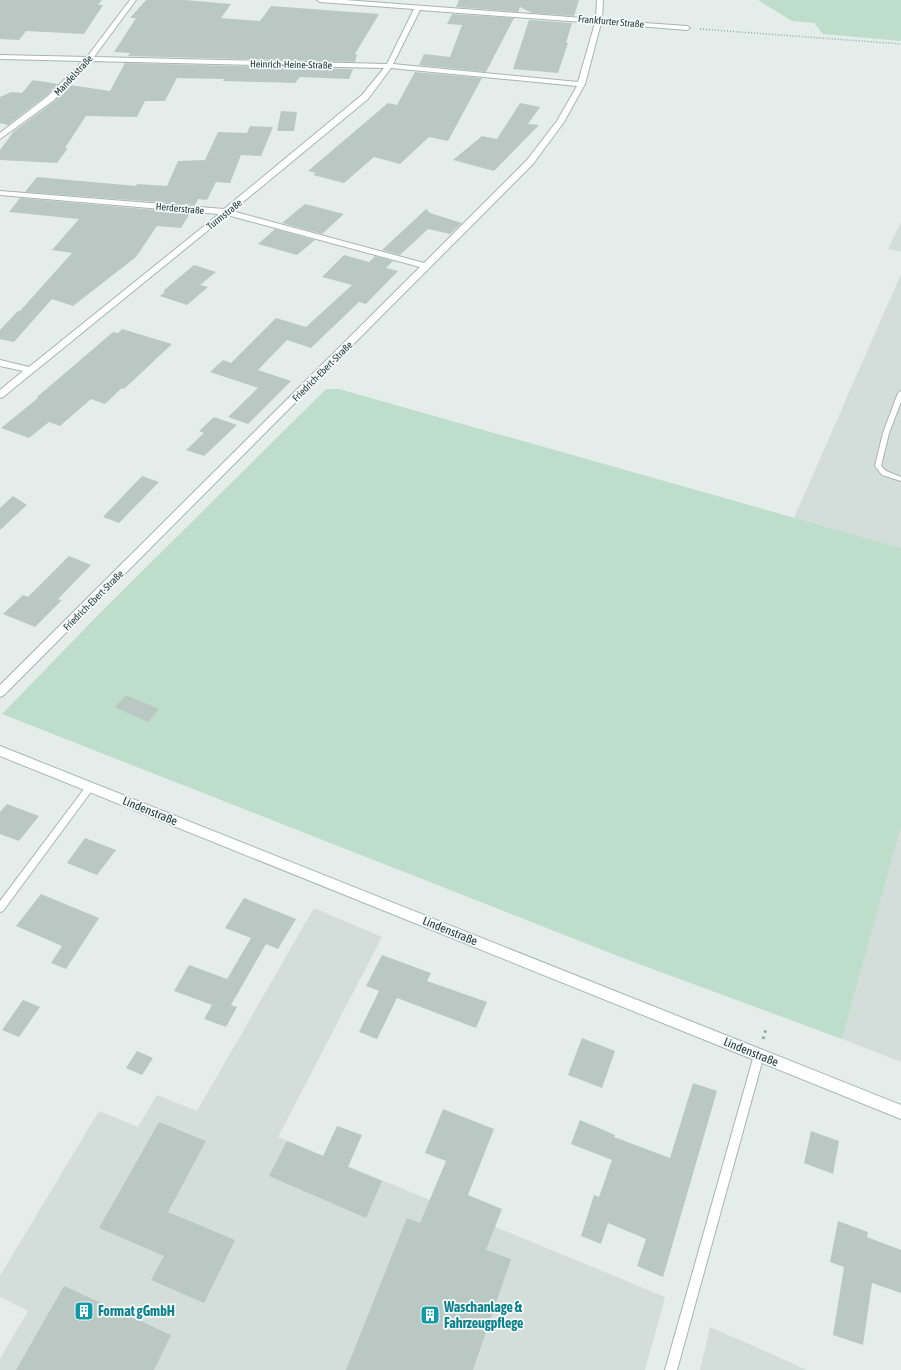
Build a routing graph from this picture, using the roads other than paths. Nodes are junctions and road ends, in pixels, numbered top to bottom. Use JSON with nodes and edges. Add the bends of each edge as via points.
{"nodes":[{"id":1,"x":133,"y":0,"type":"edge"},
{"id":2,"x":320,"y":0,"type":"edge"},
{"id":3,"x":600,"y":0,"type":"edge"},
{"id":4,"x":418,"y":7,"type":"junction"},
{"id":5,"x":599,"y":20,"type":"junction"},
{"id":6,"x":687,"y":28,"type":"road end"},
{"id":7,"x":0,"y":57,"type":"edge"},
{"id":8,"x":88,"y":60,"type":"junction"},
{"id":9,"x":389,"y":66,"type":"junction"},
{"id":10,"x":581,"y":84,"type":"junction"},
{"id":11,"x":0,"y":137,"type":"edge"},
{"id":12,"x":0,"y":193,"type":"edge"},
{"id":13,"x":226,"y":212,"type":"junction"},
{"id":14,"x":426,"y":266,"type":"junction"},
{"id":15,"x":0,"y":363,"type":"edge"},
{"id":16,"x":30,"y":370,"type":"junction"},
{"id":17,"x":901,"y":393,"type":"edge"},
{"id":18,"x":0,"y":395,"type":"edge"},
{"id":19,"x":901,"y":479,"type":"edge"},
{"id":20,"x":0,"y":692,"type":"edge"},
{"id":21,"x":0,"y":750,"type":"edge"},
{"id":22,"x":90,"y":787,"type":"junction"},
{"id":23,"x":0,"y":908,"type":"edge"},
{"id":24,"x":759,"y":1055,"type":"junction"},
{"id":25,"x":901,"y":1112,"type":"edge"},
{"id":26,"x":671,"y":1370,"type":"edge"}],
"edges":[{"from":1,"to":8,"type":"street","name":"Mandelstraße"},
{"from":2,"to":4,"type":"street","name":"Frankfurter Straße"},
{"from":3,"to":5,"type":"street","name":"Friedrich-Ebert-Straße"},
{"from":4,"to":5,"type":"street","name":"Frankfurter Straße"},
{"from":4,"to":9,"type":"street","name":"Turmstraße"},
{"from":5,"to":6,"type":"street","name":"Frankfurter Straße"},
{"from":5,"to":10,"type":"street","name":"Friedrich-Ebert-Straße"},
{"from":7,"to":8,"type":"street","name":"Heinrich-Heine-Straße"},
{"from":8,"to":9,"type":"street","name":"Heinrich-Heine-Straße"},
{"from":8,"to":11,"type":"street","name":"Mandelstraße","via":[[51,98]]},
{"from":9,"to":10,"type":"street","name":"Heinrich-Heine-Straße"},
{"from":9,"to":13,"type":"street","name":"Turmstraße","via":[[365,97]]},
{"from":10,"to":14,"type":"street","name":"Friedrich-Ebert-Straße","via":[[560,122],[530,162]]},
{"from":12,"to":13,"type":"street","name":"Herderstraße"},
{"from":13,"to":14,"type":"street","name":"Herderstraße"},
{"from":13,"to":16,"type":"street","name":"Turmstraße"},
{"from":14,"to":20,"type":"street","name":"Friedrich-Ebert-Straße"},
{"from":15,"to":16,"type":"street"},
{"from":16,"to":18,"type":"street","name":"Turmstraße"},
{"from":17,"to":19,"type":"lane","via":[[886,433],[878,466],[884,473]]},
{"from":21,"to":22,"type":"street","name":"Lindenstraße"},
{"from":22,"to":23,"type":"lane"},
{"from":22,"to":24,"type":"street","name":"Lindenstraße"},
{"from":24,"to":25,"type":"street","name":"Lindenstraße"},
{"from":24,"to":26,"type":"lane"}]}
